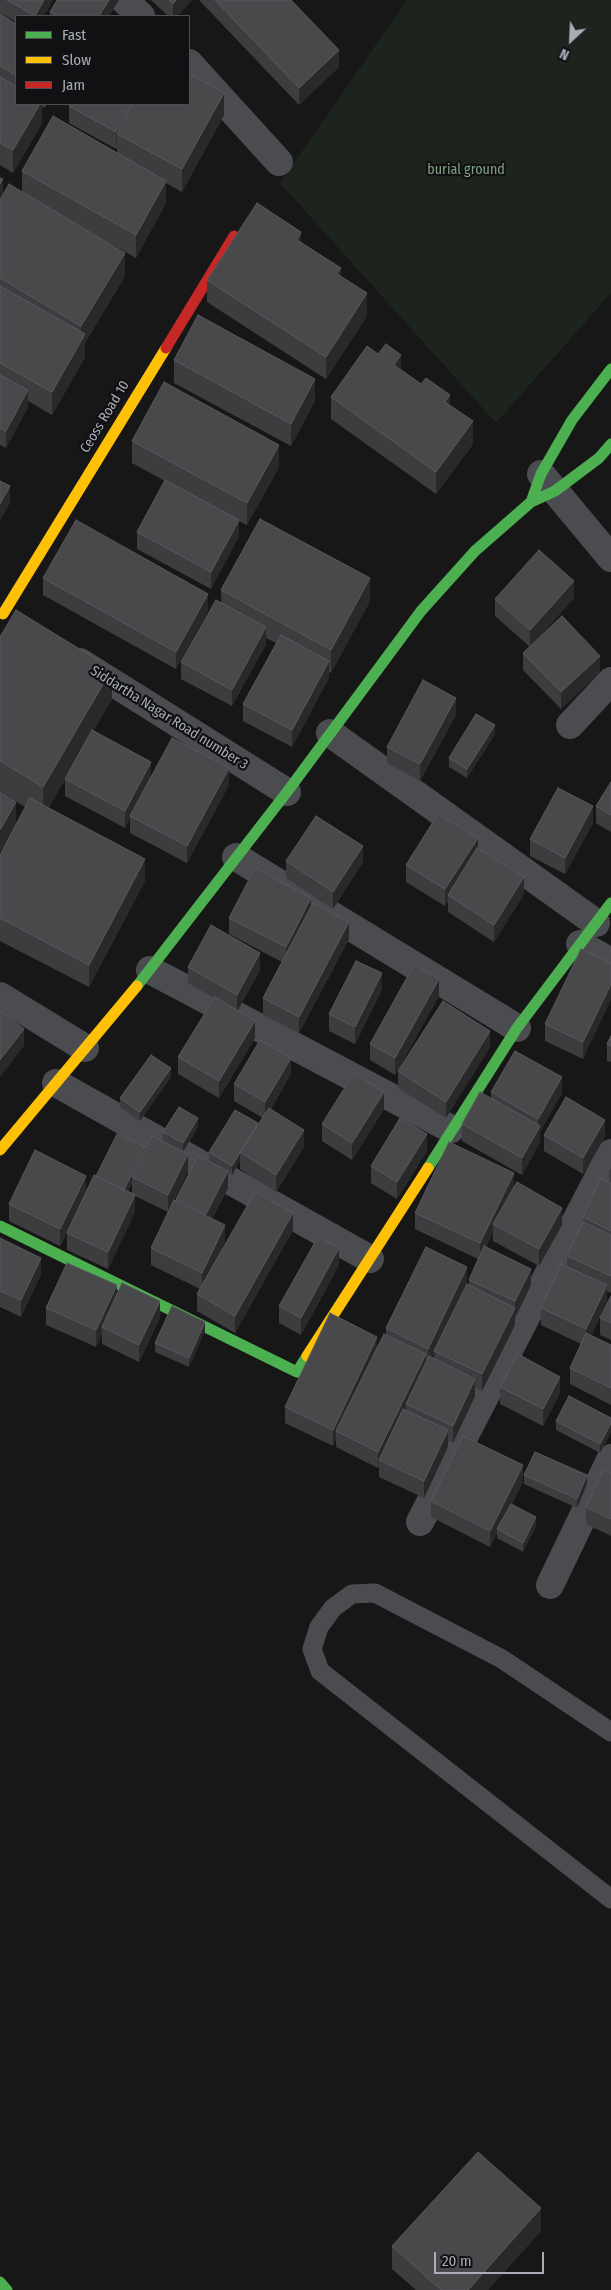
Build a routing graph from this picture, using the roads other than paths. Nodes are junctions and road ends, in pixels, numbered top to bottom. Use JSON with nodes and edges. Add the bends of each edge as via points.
{"nodes":[{"id":1,"x":124,"y":0,"type":"edge"},
{"id":2,"x":140,"y":15,"type":"edge"},
{"id":3,"x":190,"y":64,"type":"edge"},
{"id":4,"x":279,"y":162,"type":"dead end"},
{"id":5,"x":234,"y":236,"type":"edge"},
{"id":6,"x":611,"y":369,"type":"edge"},
{"id":7,"x":611,"y":444,"type":"edge"},
{"id":8,"x":548,"y":483,"type":"junction"},
{"id":9,"x":531,"y":502,"type":"junction"},
{"id":10,"x":611,"y":558,"type":"edge"},
{"id":11,"x":1,"y":613,"type":"edge"},
{"id":12,"x":28,"y":630,"type":"edge"},
{"id":13,"x":61,"y":651,"type":"edge"},
{"id":14,"x":611,"y":681,"type":"edge"},
{"id":15,"x":570,"y":725,"type":"dead end"},
{"id":16,"x":330,"y":733,"type":"junction"},
{"id":17,"x":287,"y":792,"type":"junction"},
{"id":18,"x":236,"y":857,"type":"junction"},
{"id":19,"x":596,"y":923,"type":"edge"},
{"id":20,"x":611,"y":962,"type":"edge"},
{"id":21,"x":150,"y":970,"type":"junction"},
{"id":22,"x":0,"y":996,"type":"edge"},
{"id":23,"x":517,"y":1028,"type":"junction"},
{"id":24,"x":85,"y":1048,"type":"junction"},
{"id":25,"x":56,"y":1083,"type":"junction"},
{"id":26,"x":451,"y":1129,"type":"junction"},
{"id":27,"x":0,"y":1150,"type":"edge"},
{"id":28,"x":611,"y":1153,"type":"edge"},
{"id":29,"x":0,"y":1226,"type":"edge"},
{"id":30,"x":370,"y":1258,"type":"junction"},
{"id":31,"x":611,"y":1458,"type":"edge"},
{"id":32,"x":420,"y":1522,"type":"dead end"},
{"id":33,"x":550,"y":1585,"type":"dead end"},
{"id":34,"x":611,"y":1732,"type":"edge"},
{"id":35,"x":611,"y":1898,"type":"edge"},
{"id":36,"x":0,"y":2282,"type":"edge"},
{"id":37,"x":7,"y":2290,"type":"edge"}],
"edges":[{"from":1,"to":2,"type":"street"},
{"from":3,"to":4,"type":"street"},
{"from":5,"to":11,"type":"street","name":"Ceoss Road 10"},
{"from":6,"to":8,"type":"street","via":[[572,420]]},
{"from":7,"to":8,"type":"street","via":[[598,458]]},
{"from":8,"to":9,"type":"street"},
{"from":8,"to":9,"type":"street"},
{"from":8,"to":10,"type":"street"},
{"from":9,"to":16,"type":"street","via":[[475,551],[421,611]]},
{"from":11,"to":12,"type":"street"},
{"from":13,"to":17,"type":"street","name":"Siddartha Nagar Road number 3"},
{"from":14,"to":15,"type":"street"},
{"from":16,"to":17,"type":"street"},
{"from":16,"to":19,"type":"street"},
{"from":17,"to":18,"type":"street"},
{"from":18,"to":21,"type":"street"},
{"from":18,"to":23,"type":"street"},
{"from":19,"to":20,"type":"street"},
{"from":19,"to":23,"type":"street"},
{"from":21,"to":24,"type":"street"},
{"from":21,"to":26,"type":"street"},
{"from":22,"to":24,"type":"street"},
{"from":23,"to":26,"type":"street"},
{"from":24,"to":25,"type":"street"},
{"from":25,"to":27,"type":"street"},
{"from":25,"to":30,"type":"street"},
{"from":26,"to":30,"type":"street"},
{"from":28,"to":32,"type":"street"},
{"from":29,"to":30,"type":"street","via":[[297,1372]]},
{"from":31,"to":33,"type":"street"},
{"from":34,"to":35,"type":"lane","via":[[502,1659],[375,1593],[352,1594],[333,1608],[319,1627],[312,1649],[320,1671]]},
{"from":36,"to":37,"type":"street"}]}
